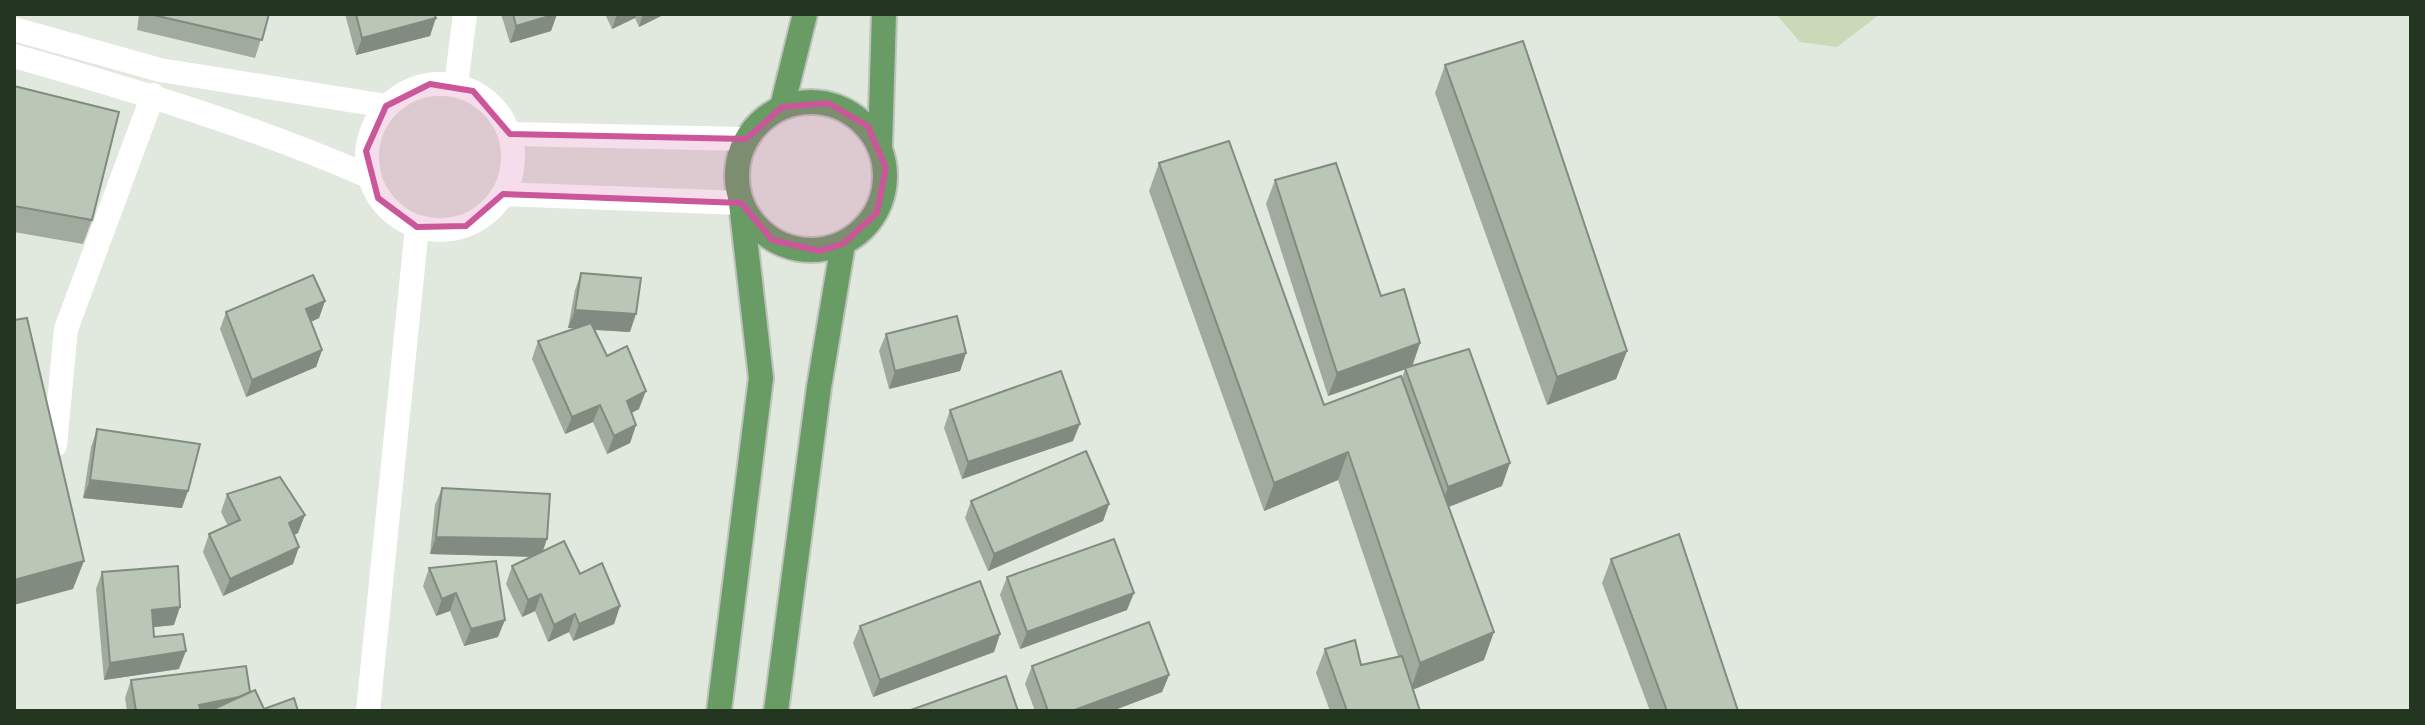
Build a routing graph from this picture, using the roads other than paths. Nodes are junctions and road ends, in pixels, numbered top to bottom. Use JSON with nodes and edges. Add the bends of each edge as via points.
{"nodes":[{"id":1,"x":465,"y":14,"type":"edge"},
{"id":2,"x":805,"y":14,"type":"edge"},
{"id":3,"x":884,"y":14,"type":"edge"},
{"id":4,"x":14,"y":29,"type":"edge"},
{"id":5,"x":14,"y":56,"type":"edge"},
{"id":6,"x":456,"y":85,"type":"junction"},
{"id":7,"x":153,"y":95,"type":"junction"},
{"id":8,"x":386,"y":106,"type":"junction"},
{"id":9,"x":782,"y":107,"type":"junction"},
{"id":10,"x":510,"y":134,"type":"junction"},
{"id":11,"x":746,"y":139,"type":"junction"},
{"id":12,"x":880,"y":146,"type":"junction"},
{"id":13,"x":368,"y":176,"type":"junction"},
{"id":14,"x":503,"y":194,"type":"junction"},
{"id":15,"x":741,"y":203,"type":"junction"},
{"id":16,"x":417,"y":227,"type":"junction"},
{"id":17,"x":843,"y":244,"type":"junction"},
{"id":18,"x":55,"y":445,"type":"edge"},
{"id":19,"x":368,"y":711,"type":"edge"},
{"id":20,"x":719,"y":711,"type":"edge"},
{"id":21,"x":776,"y":711,"type":"edge"}],
"edges":[{"from":1,"to":6,"type":"street"},
{"from":2,"to":9,"type":"main road"},
{"from":3,"to":12,"type":"main road"},
{"from":4,"to":8,"type":"street","via":[[160,70]]},
{"from":5,"to":7,"type":"street"},
{"from":6,"to":8,"type":"street","via":[[430,84]]},
{"from":6,"to":10,"type":"street","via":[[489,102]]},
{"from":7,"to":13,"type":"street"},
{"from":7,"to":18,"type":"street","via":[[66,329]]},
{"from":8,"to":13,"type":"street","via":[[366,151]]},
{"from":9,"to":11,"type":"main road"},
{"from":9,"to":12,"type":"main road","via":[[828,103],[868,126]]},
{"from":10,"to":11,"type":"street"},
{"from":10,"to":14,"type":"street","via":[[514,154]]},
{"from":11,"to":15,"type":"main road","via":[[736,182]]},
{"from":12,"to":17,"type":"main road","via":[[885,191],[877,213]]},
{"from":13,"to":16,"type":"street","via":[[378,198],[395,216]]},
{"from":14,"to":15,"type":"street"},
{"from":14,"to":16,"type":"street","via":[[488,213],[466,226]]},
{"from":15,"to":17,"type":"main road","via":[[753,224],[772,240],[819,251]]},
{"from":15,"to":20,"type":"main road","via":[[761,378]]},
{"from":16,"to":19,"type":"street"},
{"from":17,"to":21,"type":"main road"}]}
